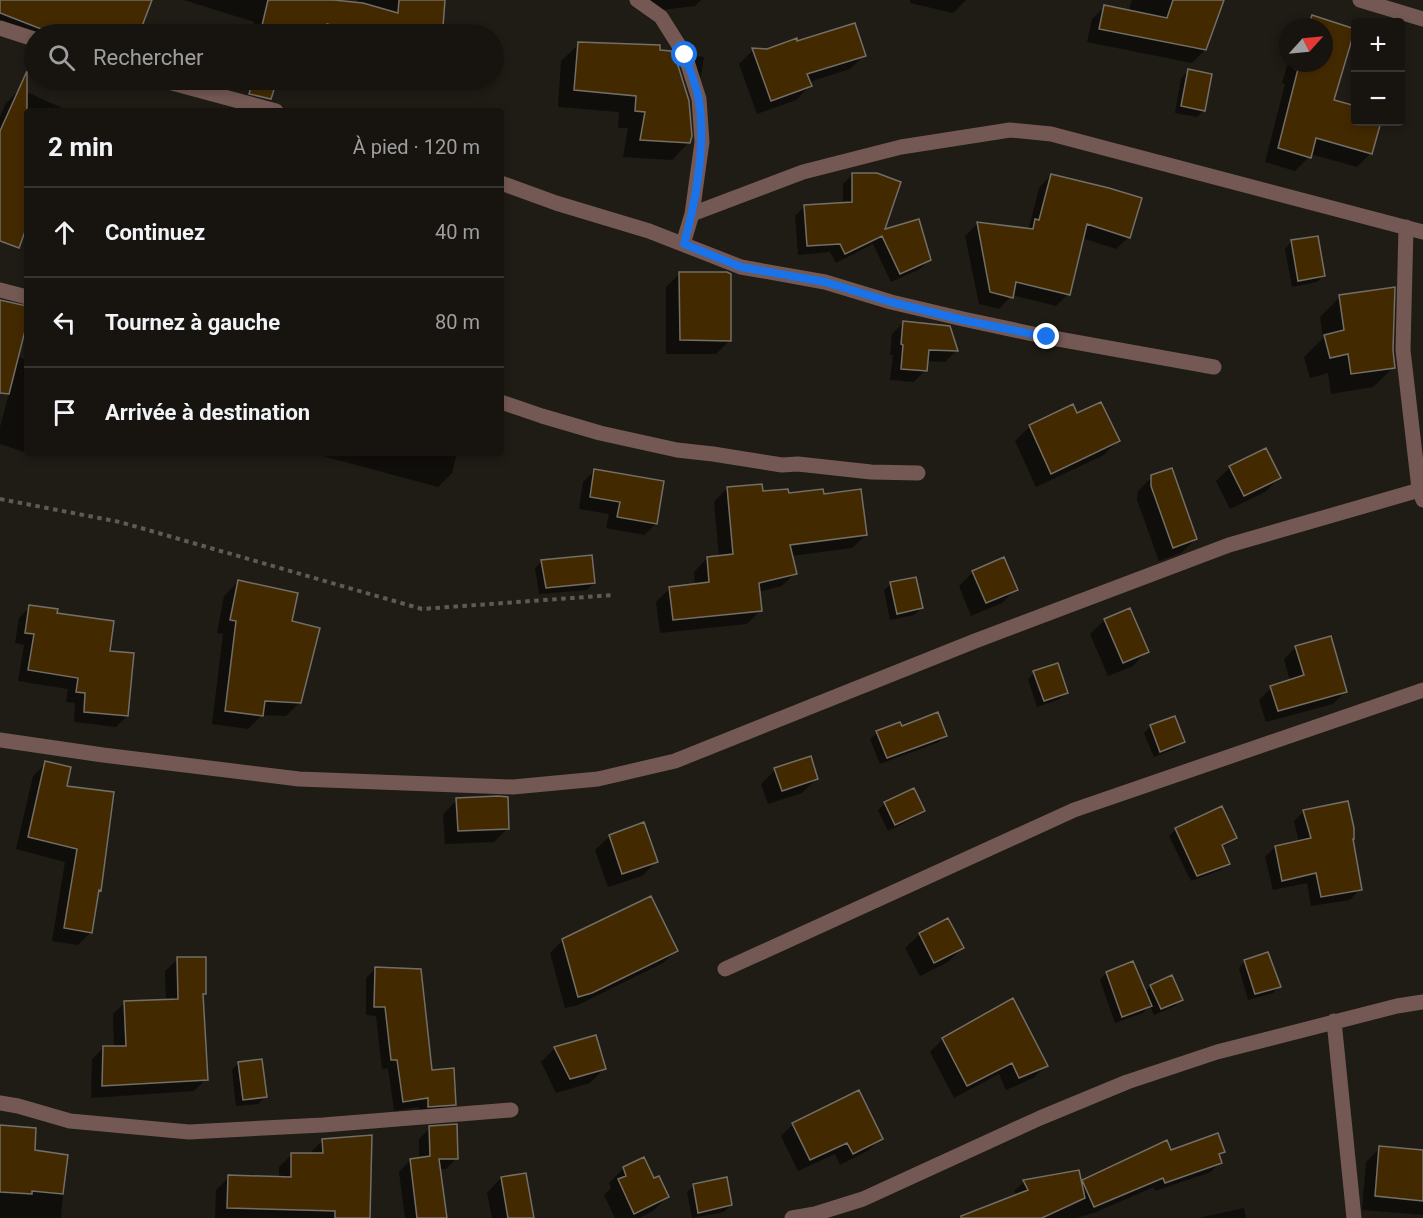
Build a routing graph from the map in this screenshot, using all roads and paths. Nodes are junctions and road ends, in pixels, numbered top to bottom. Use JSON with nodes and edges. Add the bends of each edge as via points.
{"nodes":[{"id":1,"x":637,"y":0,"type":"edge"},
{"id":2,"x":1360,"y":0,"type":"edge"},
{"id":3,"x":1423,"y":19,"type":"edge"},
{"id":4,"x":0,"y":28,"type":"edge"},
{"id":5,"x":24,"y":36,"type":"edge"},
{"id":6,"x":198,"y":90,"type":"edge"},
{"id":7,"x":265,"y":108,"type":"edge"},
{"id":8,"x":504,"y":184,"type":"edge"},
{"id":9,"x":692,"y":214,"type":"junction"},
{"id":10,"x":1406,"y":227,"type":"junction"},
{"id":11,"x":1423,"y":232,"type":"edge"},
{"id":12,"x":684,"y":244,"type":"junction"},
{"id":13,"x":0,"y":290,"type":"edge"},
{"id":14,"x":24,"y":296,"type":"edge"},
{"id":15,"x":1214,"y":367,"type":"dead end"},
{"id":16,"x":504,"y":403,"type":"edge"},
{"id":17,"x":918,"y":473,"type":"dead end"},
{"id":18,"x":1422,"y":493,"type":"edge"},
{"id":19,"x":0,"y":499,"type":"edge"},
{"id":20,"x":613,"y":595,"type":"dead end"},
{"id":21,"x":1423,"y":690,"type":"edge"},
{"id":22,"x":0,"y":740,"type":"edge"},
{"id":23,"x":725,"y":969,"type":"dead end"},
{"id":24,"x":1423,"y":1002,"type":"edge"},
{"id":25,"x":1334,"y":1022,"type":"junction"},
{"id":26,"x":0,"y":1103,"type":"edge"},
{"id":27,"x":511,"y":1110,"type":"dead end"},
{"id":28,"x":792,"y":1218,"type":"edge"},
{"id":29,"x":1354,"y":1218,"type":"edge"}],
"edges":[{"from":1,"to":9,"type":"street","via":[[661,17],[685,55],[699,99],[702,142]]},
{"from":2,"to":3,"type":"street"},
{"from":4,"to":5,"type":"street"},
{"from":6,"to":7,"type":"street"},
{"from":8,"to":12,"type":"street"},
{"from":9,"to":10,"type":"street","via":[[803,172],[901,147],[1010,130],[1051,134]]},
{"from":9,"to":12,"type":"street"},
{"from":10,"to":11,"type":"street"},
{"from":10,"to":18,"type":"street","via":[[1403,350]]},
{"from":12,"to":15,"type":"street","via":[[741,267],[825,282],[963,320]]},
{"from":13,"to":14,"type":"street"},
{"from":16,"to":17,"type":"street","via":[[600,434],[677,450],[782,465]]},
{"from":18,"to":22,"type":"street","via":[[1229,545],[675,761],[598,779],[513,787],[299,779]]},
{"from":19,"to":20,"type":"path","via":[[120,522],[422,609]]},
{"from":21,"to":23,"type":"street","via":[[1074,810]]},
{"from":24,"to":25,"type":"street"},
{"from":25,"to":28,"type":"street","via":[[1217,1052],[1127,1082],[863,1199]]},
{"from":25,"to":29,"type":"street"},
{"from":26,"to":27,"type":"street","via":[[70,1121],[189,1132]]}]}
